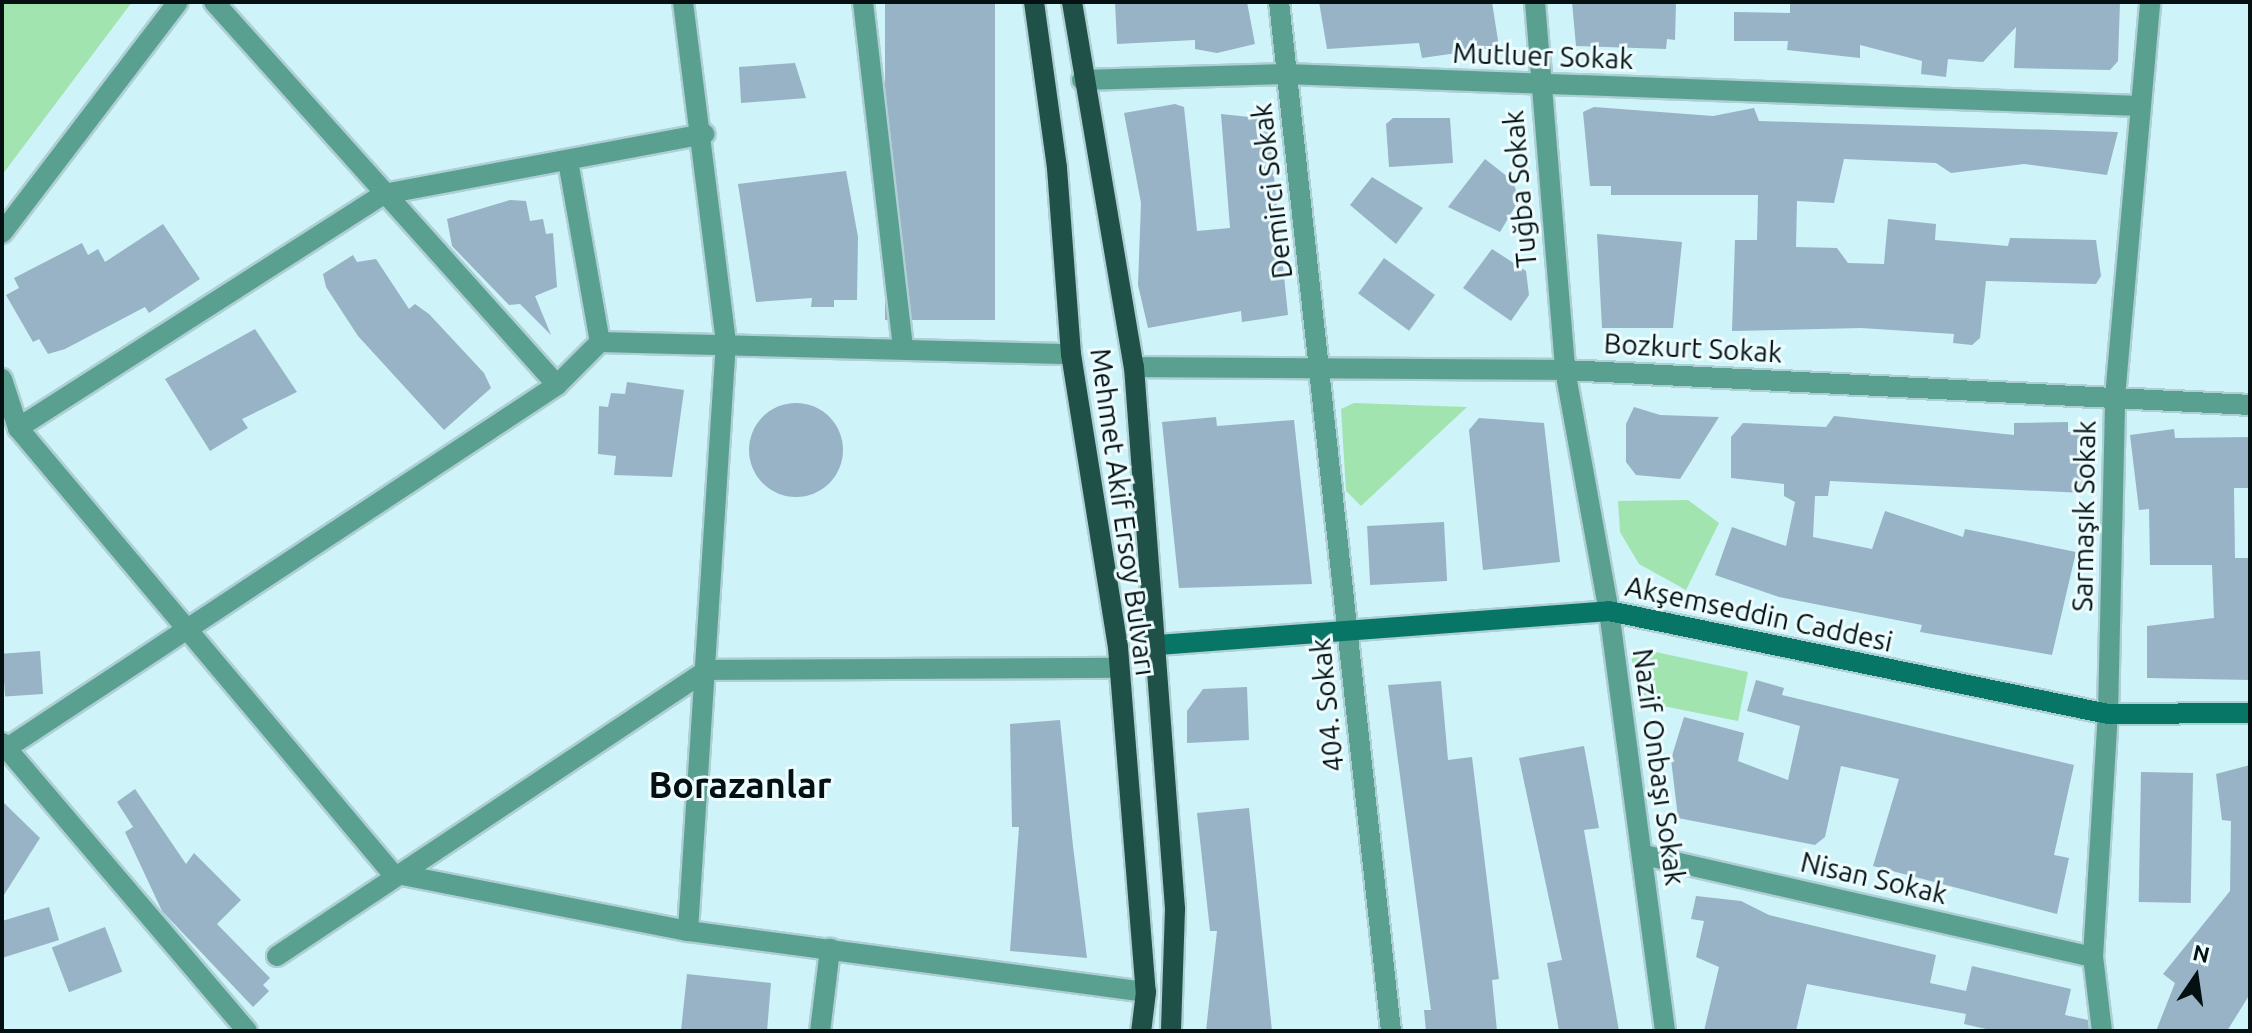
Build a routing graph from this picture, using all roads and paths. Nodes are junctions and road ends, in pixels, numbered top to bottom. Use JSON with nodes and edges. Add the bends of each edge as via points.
{"nodes":[{"id":1,"x":178,"y":2,"type":"edge"},
{"id":2,"x":214,"y":2,"type":"edge"},
{"id":3,"x":683,"y":2,"type":"edge"},
{"id":4,"x":863,"y":2,"type":"edge"},
{"id":5,"x":1034,"y":2,"type":"edge"},
{"id":6,"x":1072,"y":2,"type":"edge"},
{"id":7,"x":1279,"y":2,"type":"edge"},
{"id":8,"x":1535,"y":2,"type":"edge"},
{"id":9,"x":2150,"y":2,"type":"edge"},
{"id":10,"x":1286,"y":74,"type":"junction"},
{"id":11,"x":1082,"y":80,"type":"junction"},
{"id":12,"x":1539,"y":85,"type":"junction"},
{"id":13,"x":2140,"y":106,"type":"junction"},
{"id":14,"x":704,"y":134,"type":"junction"},
{"id":15,"x":568,"y":161,"type":"junction"},
{"id":16,"x":384,"y":194,"type":"junction"},
{"id":17,"x":2,"y":233,"type":"edge"},
{"id":18,"x":726,"y":341,"type":"junction"},
{"id":19,"x":600,"y":342,"type":"junction"},
{"id":20,"x":903,"y":349,"type":"junction"},
{"id":21,"x":1071,"y":354,"type":"junction"},
{"id":22,"x":1134,"y":367,"type":"junction"},
{"id":23,"x":1565,"y":370,"type":"junction"},
{"id":24,"x":1322,"y":373,"type":"junction"},
{"id":25,"x":2,"y":379,"type":"edge"},
{"id":26,"x":557,"y":385,"type":"junction"},
{"id":27,"x":2115,"y":397,"type":"junction"},
{"id":28,"x":2250,"y":405,"type":"edge"},
{"id":29,"x":18,"y":428,"type":"junction"},
{"id":30,"x":1609,"y":611,"type":"junction"},
{"id":31,"x":188,"y":627,"type":"junction"},
{"id":32,"x":1347,"y":631,"type":"junction"},
{"id":33,"x":1158,"y":645,"type":"junction"},
{"id":34,"x":1119,"y":668,"type":"junction"},
{"id":35,"x":707,"y":670,"type":"junction"},
{"id":36,"x":2250,"y":713,"type":"edge"},
{"id":37,"x":2108,"y":714,"type":"junction"},
{"id":38,"x":4,"y":745,"type":"edge"},
{"id":39,"x":1644,"y":855,"type":"junction"},
{"id":40,"x":392,"y":873,"type":"junction"},
{"id":41,"x":688,"y":931,"type":"junction"},
{"id":42,"x":830,"y":949,"type":"junction"},
{"id":43,"x":277,"y":956,"type":"dead end"},
{"id":44,"x":2093,"y":957,"type":"junction"},
{"id":45,"x":1146,"y":992,"type":"junction"},
{"id":46,"x":247,"y":1031,"type":"edge"},
{"id":47,"x":820,"y":1031,"type":"edge"},
{"id":48,"x":1141,"y":1031,"type":"edge"},
{"id":49,"x":1171,"y":1031,"type":"edge"},
{"id":50,"x":1391,"y":1031,"type":"edge"},
{"id":51,"x":1665,"y":1031,"type":"edge"},
{"id":52,"x":2102,"y":1031,"type":"edge"}],
"edges":[{"from":1,"to":17,"type":"street"},
{"from":2,"to":16,"type":"street"},
{"from":3,"to":14,"type":"street"},
{"from":4,"to":20,"type":"street"},
{"from":5,"to":21,"type":"main road","name":"Mehmet Akif Ersoy Bulvarı","via":[[1057,168]]},
{"from":6,"to":11,"type":"main road","name":"Mehmet Akif Ersoy Bulvarı"},
{"from":7,"to":10,"type":"street","name":"Demirci Sokak"},
{"from":8,"to":12,"type":"street","name":"Tuğba Sokak"},
{"from":9,"to":13,"type":"street","name":"Sarmaşık Sokak"},
{"from":10,"to":11,"type":"street","name":"Mutluer Sokak"},
{"from":10,"to":12,"type":"street","name":"Mutluer Sokak"},
{"from":10,"to":24,"type":"street","name":"Demirci Sokak"},
{"from":11,"to":22,"type":"main road","name":"Mehmet Akif Ersoy Bulvarı"},
{"from":12,"to":13,"type":"street","name":"Mutluer Sokak"},
{"from":12,"to":23,"type":"street","name":"Tuğba Sokak"},
{"from":13,"to":27,"type":"street","name":"Sarmaşık Sokak"},
{"from":14,"to":15,"type":"street"},
{"from":14,"to":18,"type":"street"},
{"from":15,"to":16,"type":"street"},
{"from":15,"to":19,"type":"street"},
{"from":16,"to":26,"type":"street"},
{"from":16,"to":29,"type":"street"},
{"from":18,"to":19,"type":"street"},
{"from":18,"to":20,"type":"street"},
{"from":18,"to":35,"type":"street"},
{"from":19,"to":26,"type":"street"},
{"from":20,"to":21,"type":"street"},
{"from":21,"to":34,"type":"main road","name":"Mehmet Akif Ersoy Bulvarı"},
{"from":22,"to":24,"type":"street","name":"Bozkurt Sokak"},
{"from":22,"to":33,"type":"main road","name":"Mehmet Akif Ersoy Bulvarı"},
{"from":23,"to":24,"type":"street","name":"Bozkurt Sokak"},
{"from":23,"to":27,"type":"street","name":"Bozkurt Sokak"},
{"from":23,"to":30,"type":"street","name":"Nazif Onbaşı Sokak"},
{"from":24,"to":32,"type":"street","name":"404. Sokak"},
{"from":25,"to":29,"type":"street"},
{"from":26,"to":31,"type":"street"},
{"from":27,"to":28,"type":"street","name":"Bozkurt Sokak"},
{"from":27,"to":37,"type":"street","name":"Sarmaşık Sokak"},
{"from":29,"to":31,"type":"street"},
{"from":30,"to":32,"type":"main road","name":"Akşemseddin Caddesi"},
{"from":30,"to":37,"type":"main road","name":"Akşemseddin Caddesi"},
{"from":30,"to":39,"type":"street","name":"Nazif Onbaşı Sokak"},
{"from":31,"to":38,"type":"street"},
{"from":31,"to":40,"type":"street"},
{"from":32,"to":33,"type":"main road","name":"Akşemseddin Caddesi"},
{"from":32,"to":50,"type":"street","name":"404. Sokak"},
{"from":33,"to":49,"type":"main road","name":"Mehmet Akif Ersoy Bulvarı","via":[[1175,909]]},
{"from":34,"to":35,"type":"street"},
{"from":34,"to":45,"type":"main road","name":"Mehmet Akif Ersoy Bulvarı"},
{"from":35,"to":40,"type":"street"},
{"from":35,"to":41,"type":"street"},
{"from":36,"to":37,"type":"main road","name":"Akşemseddin Caddesi"},
{"from":37,"to":44,"type":"street","name":"Sarmaşık Sokak"},
{"from":38,"to":46,"type":"street"},
{"from":39,"to":44,"type":"street","name":"Nisan Sokak"},
{"from":39,"to":51,"type":"street","name":"Nazif Onbaşı Sokak"},
{"from":40,"to":41,"type":"street"},
{"from":40,"to":43,"type":"street"},
{"from":41,"to":42,"type":"street"},
{"from":42,"to":45,"type":"street"},
{"from":42,"to":47,"type":"street"},
{"from":44,"to":52,"type":"street","name":"Sarmaşık Sokak"},
{"from":45,"to":48,"type":"main road","name":"Mehmet Akif Ersoy Bulvarı"}]}
